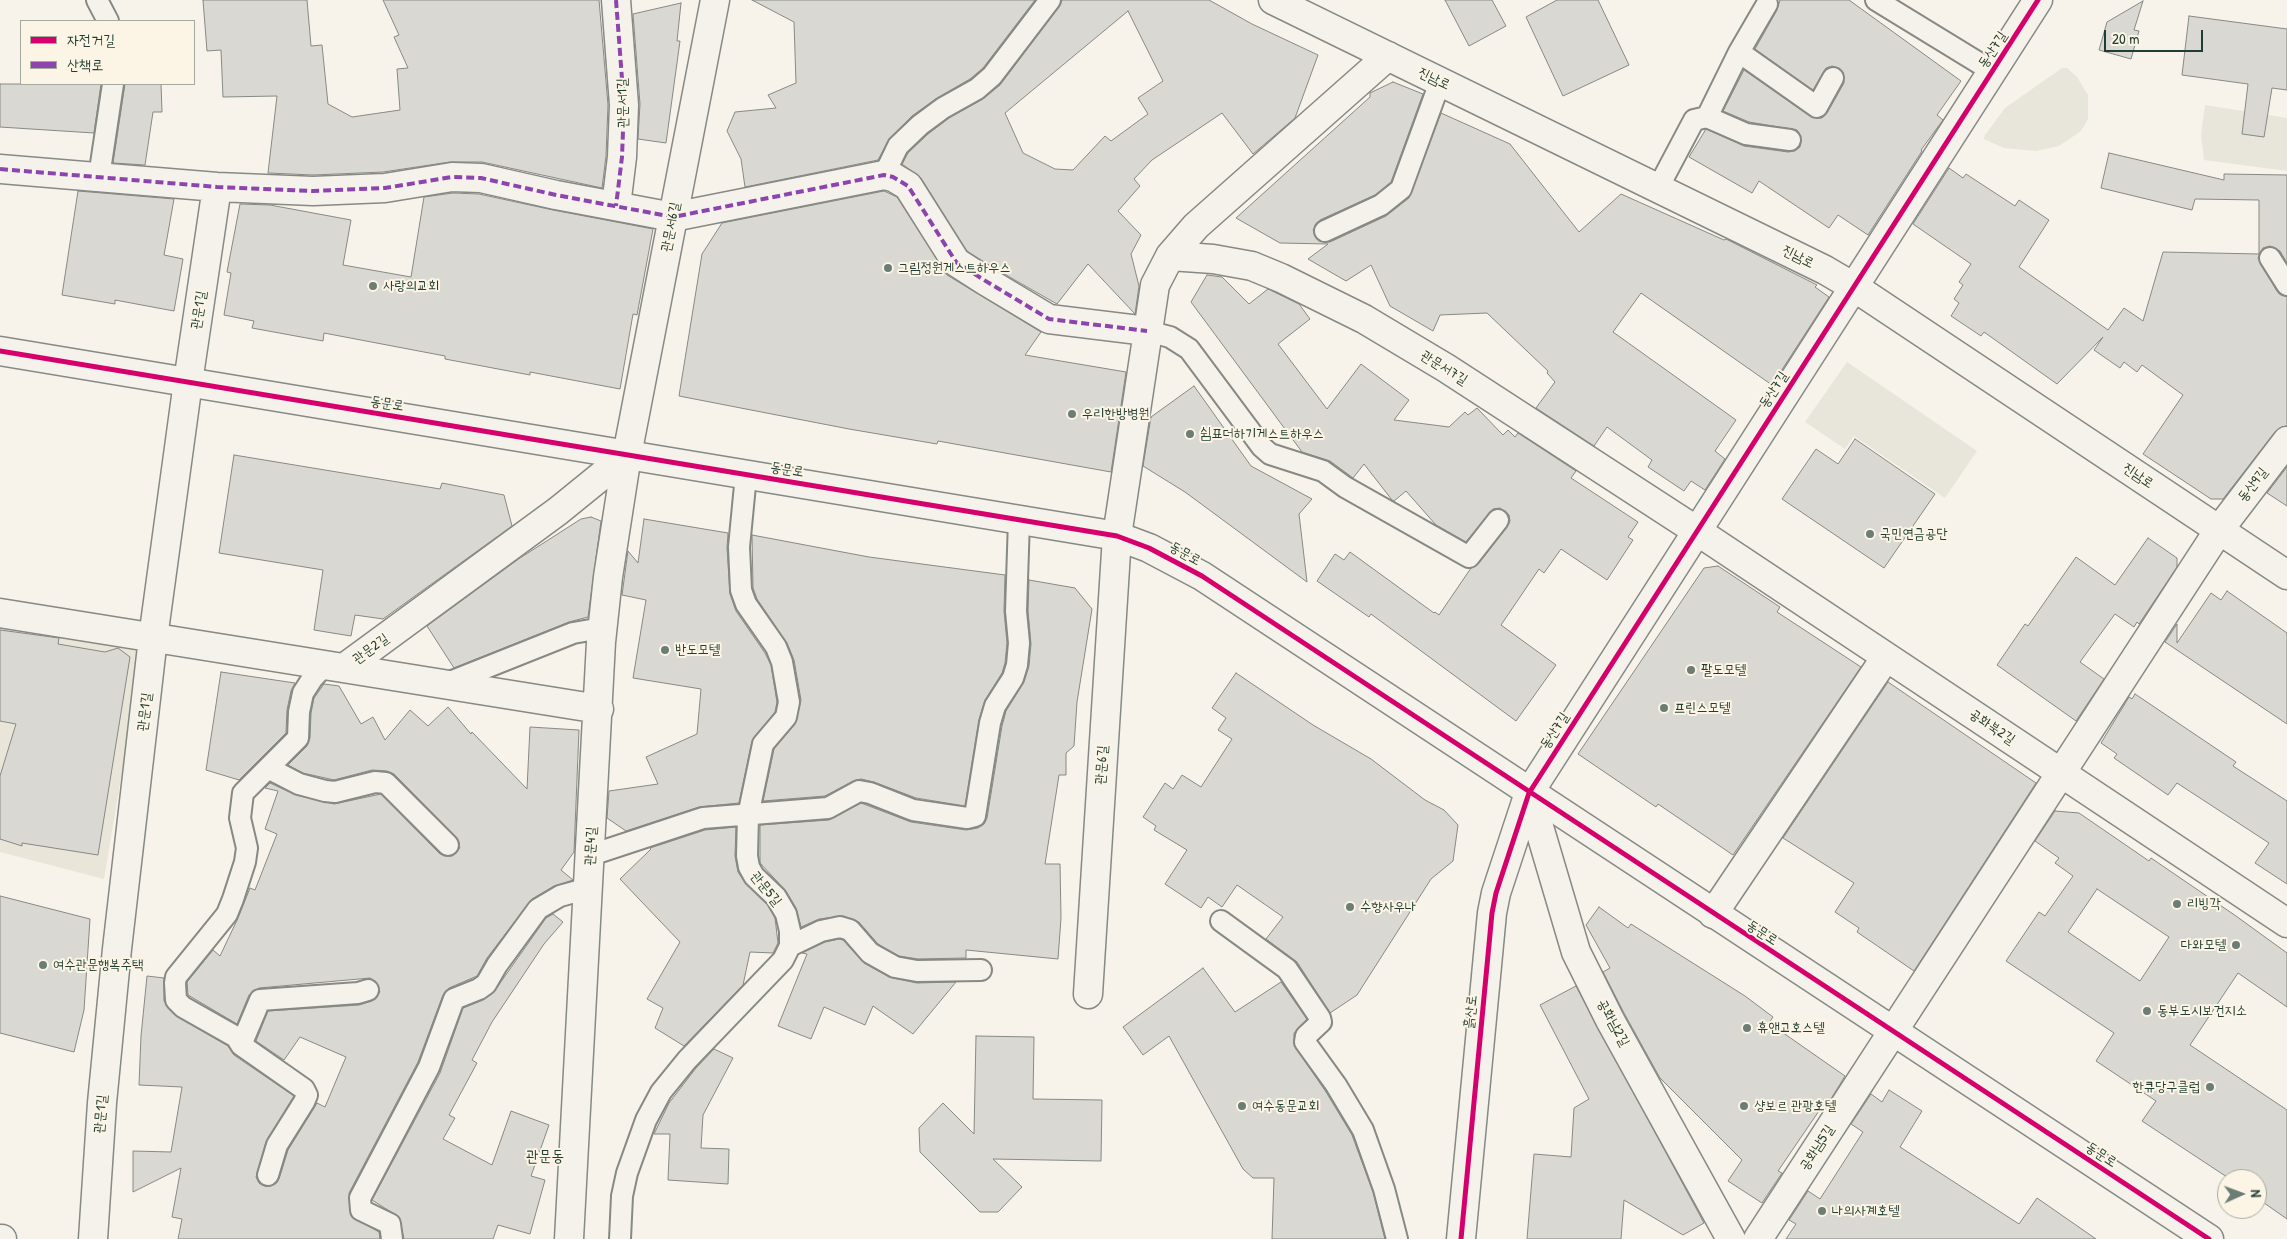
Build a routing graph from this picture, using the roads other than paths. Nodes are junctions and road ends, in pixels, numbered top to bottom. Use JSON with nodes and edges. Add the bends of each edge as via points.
{"nodes":[{"id":1,"x":97,"y":0,"type":"edge"},
{"id":2,"x":616,"y":0,"type":"edge"},
{"id":3,"x":715,"y":0,"type":"edge"},
{"id":4,"x":1050,"y":0,"type":"edge"},
{"id":5,"x":1273,"y":0,"type":"edge"},
{"id":6,"x":1876,"y":0,"type":"edge"},
{"id":7,"x":2038,"y":0,"type":"edge"},
{"id":8,"x":1767,"y":4,"type":"dead end"},
{"id":9,"x":107,"y":20,"type":"edge"},
{"id":10,"x":1740,"y":52,"type":"junction"},
{"id":11,"x":1388,"y":56,"type":"junction"},
{"id":12,"x":1992,"y":71,"type":"junction"},
{"id":13,"x":1833,"y":78,"type":"dead end"},
{"id":14,"x":1440,"y":82,"type":"junction"},
{"id":15,"x":113,"y":85,"type":"edge"},
{"id":16,"x":1707,"y":117,"type":"junction"},
{"id":17,"x":1790,"y":140,"type":"dead end"},
{"id":18,"x":0,"y":169,"type":"edge"},
{"id":19,"x":884,"y":175,"type":"junction"},
{"id":20,"x":99,"y":177,"type":"junction"},
{"id":21,"x":217,"y":187,"type":"junction"},
{"id":22,"x":1658,"y":188,"type":"junction"},
{"id":23,"x":616,"y":206,"type":"junction"},
{"id":24,"x":673,"y":217,"type":"junction"},
{"id":25,"x":1325,"y":231,"type":"dead end"},
{"id":26,"x":1170,"y":256,"type":"junction"},
{"id":27,"x":2270,"y":258,"type":"dead end"},
{"id":28,"x":2287,"y":285,"type":"edge"},
{"id":29,"x":1854,"y":287,"type":"junction"},
{"id":30,"x":1147,"y":332,"type":"junction"},
{"id":31,"x":0,"y":351,"type":"edge"},
{"id":32,"x":188,"y":382,"type":"junction"},
{"id":33,"x":2287,"y":441,"type":"edge"},
{"id":34,"x":627,"y":455,"type":"junction"},
{"id":35,"x":746,"y":475,"type":"junction"},
{"id":36,"x":1019,"y":520,"type":"junction"},
{"id":37,"x":1498,"y":520,"type":"dead end"},
{"id":38,"x":2219,"y":530,"type":"junction"},
{"id":39,"x":1697,"y":531,"type":"junction"},
{"id":40,"x":1117,"y":536,"type":"junction"},
{"id":41,"x":2287,"y":575,"type":"edge"},
{"id":42,"x":0,"y":614,"type":"edge"},
{"id":43,"x":602,"y":628,"type":"junction"},
{"id":44,"x":153,"y":638,"type":"junction"},
{"id":45,"x":1886,"y":657,"type":"junction"},
{"id":46,"x":334,"y":667,"type":"junction"},
{"id":47,"x":445,"y":684,"type":"junction"},
{"id":48,"x":599,"y":709,"type":"junction"},
{"id":49,"x":268,"y":768,"type":"junction"},
{"id":50,"x":2060,"y":773,"type":"junction"},
{"id":51,"x":1529,"y":793,"type":"junction"},
{"id":52,"x":748,"y":816,"type":"junction"},
{"id":53,"x":448,"y":845,"type":"dead end"},
{"id":54,"x":591,"y":855,"type":"junction"},
{"id":55,"x":589,"y":888,"type":"junction"},
{"id":56,"x":1713,"y":914,"type":"junction"},
{"id":57,"x":1221,"y":921,"type":"dead end"},
{"id":58,"x":2287,"y":923,"type":"edge"},
{"id":59,"x":790,"y":946,"type":"junction"},
{"id":60,"x":981,"y":970,"type":"dead end"},
{"id":61,"x":368,"y":990,"type":"dead end"},
{"id":62,"x":1088,"y":994,"type":"dead end"},
{"id":63,"x":1892,"y":1031,"type":"junction"},
{"id":64,"x":241,"y":1045,"type":"junction"},
{"id":65,"x":268,"y":1175,"type":"dead end"},
{"id":66,"x":93,"y":1239,"type":"edge"},
{"id":67,"x":392,"y":1239,"type":"edge"},
{"id":68,"x":569,"y":1239,"type":"edge"},
{"id":69,"x":620,"y":1239,"type":"edge"},
{"id":70,"x":1397,"y":1239,"type":"edge"},
{"id":71,"x":1461,"y":1239,"type":"edge"},
{"id":72,"x":1731,"y":1239,"type":"edge"},
{"id":73,"x":1758,"y":1239,"type":"edge"},
{"id":74,"x":2209,"y":1239,"type":"edge"}],
"edges":[{"from":1,"to":9,"type":"lane"},
{"from":2,"to":23,"type":"street","name":"관문서1길","via":[[624,105]]},
{"from":3,"to":24,"type":"street","name":"관문서6길"},
{"from":4,"to":19,"type":"lane","via":[[992,76],[920,125],[898,146]]},
{"from":5,"to":11,"type":"street","name":"진남로"},
{"from":6,"to":12,"type":"lane"},
{"from":7,"to":12,"type":"street","name":"동산7길"},
{"from":8,"to":10,"type":"lane"},
{"from":10,"to":13,"type":"lane","via":[[1817,107]]},
{"from":10,"to":16,"type":"lane"},
{"from":11,"to":14,"type":"street","name":"진남로"},
{"from":11,"to":26,"type":"street","via":[[1196,226]]},
{"from":12,"to":29,"type":"street","name":"동산7길"},
{"from":14,"to":22,"type":"street","name":"진남로"},
{"from":14,"to":25,"type":"lane","via":[[1401,189],[1381,205]]},
{"from":15,"to":20,"type":"lane"},
{"from":16,"to":17,"type":"lane","via":[[1746,134]]},
{"from":16,"to":22,"type":"lane","via":[[1694,120]]},
{"from":18,"to":20,"type":"street"},
{"from":19,"to":24,"type":"street"},
{"from":19,"to":30,"type":"street","via":[[908,186],[956,262],[992,285],[1049,319]]},
{"from":20,"to":21,"type":"street"},
{"from":21,"to":23,"type":"street","via":[[350,190],[467,177]]},
{"from":21,"to":32,"type":"street","name":"관문1길"},
{"from":22,"to":29,"type":"street","name":"진남로"},
{"from":23,"to":24,"type":"street"},
{"from":24,"to":34,"type":"street","name":"관문서6길"},
{"from":26,"to":30,"type":"street","via":[[1155,285]]},
{"from":26,"to":39,"type":"street","name":"관문서7길","via":[[1252,266],[1356,315],[1446,368]]},
{"from":27,"to":28,"type":"lane"},
{"from":29,"to":38,"type":"street","name":"진남로"},
{"from":29,"to":39,"type":"street","name":"동산7길"},
{"from":30,"to":37,"type":"lane","via":[[1170,337],[1189,349],[1270,454],[1323,471],[1344,487],[1470,557]]},
{"from":30,"to":40,"type":"street"},
{"from":31,"to":32,"type":"street","name":"동문로"},
{"from":32,"to":34,"type":"street","name":"동문로"},
{"from":32,"to":44,"type":"street","name":"관문1길"},
{"from":33,"to":38,"type":"street","name":"동산9길"},
{"from":34,"to":35,"type":"street","name":"동문로"},
{"from":34,"to":43,"type":"street","name":"관문4길"},
{"from":34,"to":46,"type":"street","name":"관문2길","via":[[558,511]]},
{"from":35,"to":36,"type":"street","name":"동문로"},
{"from":35,"to":52,"type":"lane","name":"관문5길","via":[[738,547],[741,590],[746,604],[776,647],[789,702],[786,717],[764,744]]},
{"from":36,"to":40,"type":"street","name":"동문로"},
{"from":36,"to":52,"type":"lane","via":[[1017,665],[1013,678],[995,706],[990,723],[975,816],[967,818],[913,810],[859,791],[828,808]]},
{"from":38,"to":41,"type":"street","name":"진남로"},
{"from":38,"to":50,"type":"street","name":"동산9길"},
{"from":39,"to":45,"type":"street","name":"공화북2길"},
{"from":39,"to":51,"type":"street","name":"동산7길"},
{"from":40,"to":51,"type":"street","name":"동문로","via":[[1149,548],[1202,576]]},
{"from":40,"to":62,"type":"street","name":"관문6길"},
{"from":42,"to":44,"type":"street"},
{"from":43,"to":47,"type":"lane","via":[[573,633]]},
{"from":43,"to":48,"type":"street","name":"관문4길"},
{"from":44,"to":46,"type":"street"},
{"from":44,"to":66,"type":"street","name":"관문1길","via":[[116,959]]},
{"from":45,"to":50,"type":"street","name":"공화북2길"},
{"from":45,"to":56,"type":"street"},
{"from":46,"to":47,"type":"street"},
{"from":46,"to":49,"type":"lane","via":[[312,679],[303,693],[298,738]]},
{"from":47,"to":48,"type":"street"},
{"from":48,"to":54,"type":"street","name":"관문4길"},
{"from":49,"to":53,"type":"lane","via":[[299,784],[325,791],[386,783]]},
{"from":49,"to":64,"type":"lane","via":[[244,793],[240,818],[247,848],[230,908],[175,983],[176,1000],[183,1007],[236,1037]]},
{"from":50,"to":58,"type":"street","name":"공화북2길"},
{"from":50,"to":63,"type":"street","name":"공화남5길"},
{"from":51,"to":56,"type":"street","name":"동문로"},
{"from":51,"to":71,"type":"street","name":"흙산로","via":[[1492,913]]},
{"from":51,"to":72,"type":"street","name":"공화남2길","via":[[1576,952]]},
{"from":52,"to":54,"type":"lane","via":[[719,816],[688,822]]},
{"from":52,"to":59,"type":"lane","name":"관문5길","via":[[749,867],[776,897],[786,914]]},
{"from":54,"to":55,"type":"street","name":"관문4길"},
{"from":55,"to":67,"type":"lane","via":[[560,896],[538,909],[483,987],[461,995],[452,1003],[429,1067],[360,1198],[361,1210],[390,1224]]},
{"from":55,"to":68,"type":"street","name":"관문4길"},
{"from":56,"to":63,"type":"street","name":"동문로"},
{"from":57,"to":70,"type":"lane","via":[[1287,969],[1320,1018],[1321,1022],[1306,1036],[1305,1042],[1363,1130]]},
{"from":59,"to":60,"type":"lane","via":[[821,930],[840,927],[850,930],[870,953],[895,967]]},
{"from":59,"to":69,"type":"lane","via":[[782,960],[687,1060],[657,1100],[646,1120],[625,1180]]},
{"from":61,"to":64,"type":"lane","via":[[260,1000]]},
{"from":63,"to":73,"type":"street","name":"공화남5길"},
{"from":63,"to":74,"type":"street","name":"동문로"},
{"from":64,"to":65,"type":"lane","via":[[304,1089],[306,1095],[277,1145]]}]}
